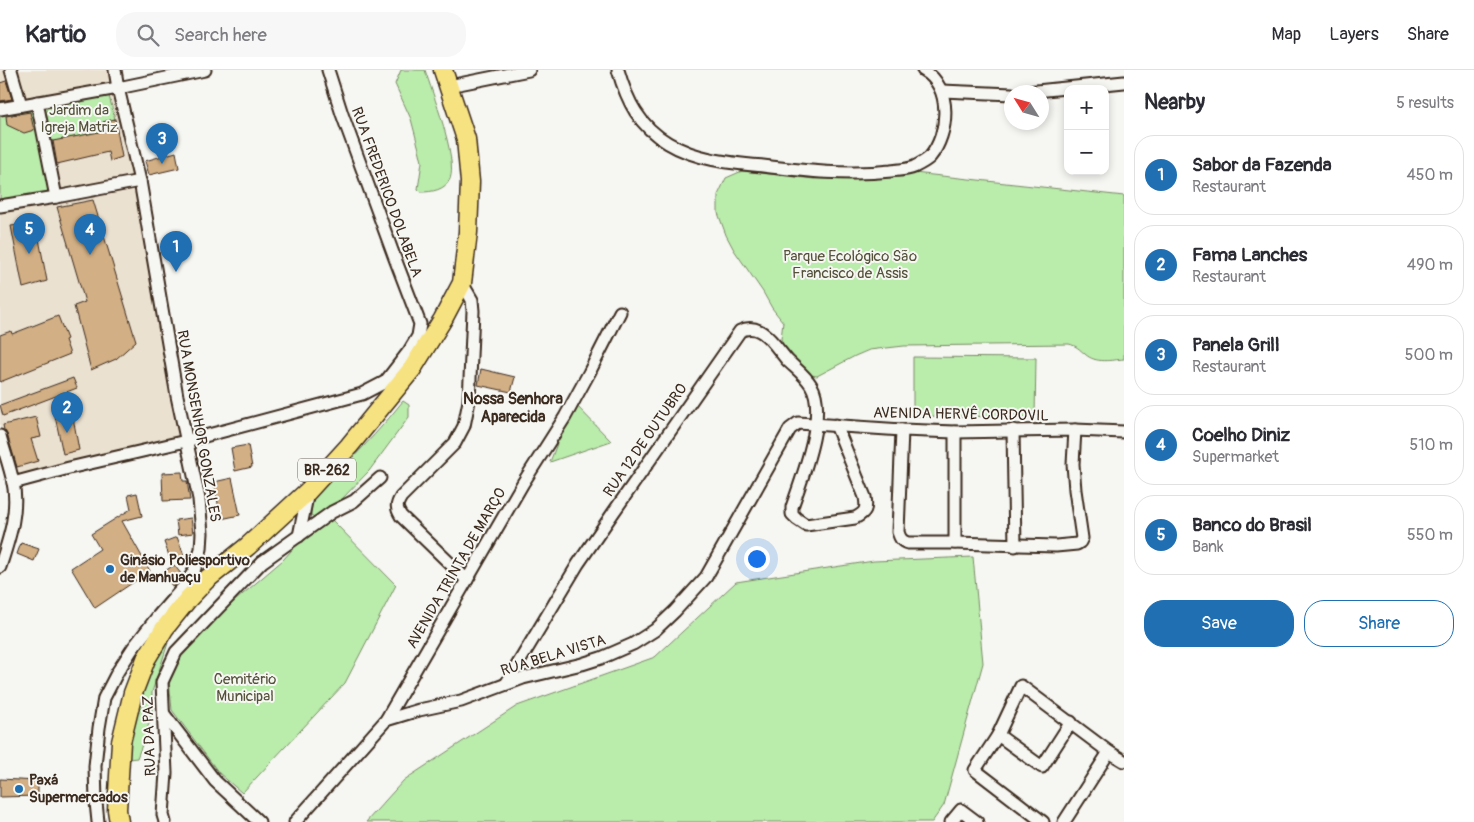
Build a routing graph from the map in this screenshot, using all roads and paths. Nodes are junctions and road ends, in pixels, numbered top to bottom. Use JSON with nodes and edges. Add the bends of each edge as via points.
{"nodes":[{"id":1,"x":11,"y":70,"type":"edge"},
{"id":2,"x":115,"y":70,"type":"edge"},
{"id":3,"x":205,"y":70,"type":"edge"},
{"id":4,"x":328,"y":70,"type":"edge"},
{"id":5,"x":529,"y":70,"type":"edge"},
{"id":6,"x":618,"y":70,"type":"edge"},
{"id":7,"x":924,"y":70,"type":"edge"},
{"id":8,"x":446,"y":78,"type":"edge"},
{"id":9,"x":1124,"y":82,"type":"edge"},
{"id":10,"x":118,"y":88,"type":"junction"},
{"id":11,"x":1049,"y":90,"type":"edge"},
{"id":12,"x":942,"y":91,"type":"junction"},
{"id":13,"x":1004,"y":94,"type":"edge"},
{"id":14,"x":36,"y":102,"type":"junction"},
{"id":15,"x":21,"y":105,"type":"junction"},
{"id":16,"x":0,"y":109,"type":"edge"},
{"id":17,"x":140,"y":180,"type":"junction"},
{"id":18,"x":56,"y":197,"type":"junction"},
{"id":19,"x":0,"y":206,"type":"edge"},
{"id":20,"x":462,"y":283,"type":"junction"},
{"id":21,"x":620,"y":312,"type":"dead end"},
{"id":22,"x":798,"y":423,"type":"joint"},
{"id":23,"x":816,"y":424,"type":"junction"},
{"id":24,"x":836,"y":425,"type":"junction"},
{"id":25,"x":902,"y":430,"type":"junction"},
{"id":26,"x":1014,"y":430,"type":"junction"},
{"id":27,"x":1075,"y":430,"type":"junction"},
{"id":28,"x":955,"y":432,"type":"junction"},
{"id":29,"x":1124,"y":432,"type":"edge"},
{"id":30,"x":0,"y":436,"type":"edge"},
{"id":31,"x":186,"y":440,"type":"junction"},
{"id":32,"x":380,"y":478,"type":"dead end"},
{"id":33,"x":13,"y":483,"type":"junction"},
{"id":34,"x":308,"y":491,"type":"junction"},
{"id":35,"x":299,"y":536,"type":"junction"},
{"id":36,"x":955,"y":543,"type":"junction"},
{"id":37,"x":248,"y":546,"type":"junction"},
{"id":38,"x":1014,"y":546,"type":"junction"},
{"id":39,"x":262,"y":562,"type":"junction"},
{"id":40,"x":0,"y":567,"type":"edge"},
{"id":41,"x":467,"y":580,"type":"junction"},
{"id":42,"x":161,"y":623,"type":"junction"},
{"id":43,"x":506,"y":684,"type":"junction"},
{"id":44,"x":164,"y":714,"type":"junction"},
{"id":45,"x":386,"y":720,"type":"junction"},
{"id":46,"x":1071,"y":722,"type":"junction"},
{"id":47,"x":998,"y":735,"type":"junction"},
{"id":48,"x":1109,"y":752,"type":"junction"},
{"id":49,"x":1124,"y":761,"type":"edge"},
{"id":50,"x":98,"y":822,"type":"edge"},
{"id":51,"x":119,"y":822,"type":"edge"},
{"id":52,"x":165,"y":822,"type":"edge"},
{"id":53,"x":259,"y":822,"type":"edge"},
{"id":54,"x":295,"y":822,"type":"edge"},
{"id":55,"x":951,"y":822,"type":"edge"},
{"id":56,"x":977,"y":822,"type":"edge"},
{"id":57,"x":1043,"y":822,"type":"edge"},
{"id":58,"x":1064,"y":822,"type":"edge"}],
"edges":[{"from":1,"to":15,"type":"street"},
{"from":2,"to":10,"type":"street","name":"RUA MONSENHOR GONZALES"},
{"from":3,"to":10,"type":"street"},
{"from":4,"to":31,"type":"street","name":"RUA FREDERICO DOLABELA","via":[[420,324],[418,336],[385,382],[362,394]]},
{"from":5,"to":8,"type":"street"},
{"from":6,"to":12,"type":"street","via":[[635,113],[667,143],[708,159],[818,173],[875,173],[912,168],[929,159],[942,136],[945,106]]},
{"from":7,"to":12,"type":"street"},
{"from":8,"to":20,"type":"highway","number":"BR-262","via":[[466,140],[470,182]]},
{"from":9,"to":11,"type":"street"},
{"from":10,"to":14,"type":"street"},
{"from":10,"to":17,"type":"street","name":"RUA MONSENHOR GONZALES"},
{"from":12,"to":13,"type":"street"},
{"from":14,"to":15,"type":"street"},
{"from":14,"to":18,"type":"street"},
{"from":15,"to":16,"type":"street"},
{"from":17,"to":18,"type":"street"},
{"from":17,"to":31,"type":"street","name":"RUA MONSENHOR GONZALES"},
{"from":18,"to":19,"type":"street"},
{"from":20,"to":34,"type":"highway","number":"BR-262","via":[[412,369]]},
{"from":20,"to":41,"type":"street","via":[[472,300],[473,311],[469,401],[464,426],[455,443],[406,490],[396,509]]},
{"from":21,"to":41,"type":"street","name":"AVENIDA TRINTA DE MARÇO","via":[[565,417]]},
{"from":22,"to":23,"type":"street","name":"AVENIDA HERVÊ CORDOVIL"},
{"from":22,"to":43,"type":"street","name":"RUA BELA VISTA","via":[[790,429],[706,578],[655,630],[601,658]]},
{"from":23,"to":24,"type":"street","name":"AVENIDA HERVÊ CORDOVIL"},
{"from":23,"to":24,"type":"street","name":"RUA 12 DE OUTUBRO","via":[[792,507],[792,514],[806,525],[855,518],[865,510],[865,497]]},
{"from":23,"to":43,"type":"street","name":"RUA 12 DE OUTUBRO","via":[[811,384],[769,338],[754,328],[740,331],[578,564]]},
{"from":24,"to":25,"type":"street","name":"AVENIDA HERVÊ CORDOVIL"},
{"from":25,"to":28,"type":"street","name":"AVENIDA HERVÊ CORDOVIL"},
{"from":25,"to":36,"type":"street","via":[[900,537],[908,543]]},
{"from":26,"to":27,"type":"street","name":"AVENIDA HERVÊ CORDOVIL"},
{"from":26,"to":28,"type":"street","name":"AVENIDA HERVÊ CORDOVIL"},
{"from":26,"to":38,"type":"street"},
{"from":27,"to":29,"type":"street","name":"AVENIDA HERVÊ CORDOVIL"},
{"from":27,"to":38,"type":"street","via":[[1073,464],[1080,542],[1056,546]]},
{"from":28,"to":36,"type":"street"},
{"from":30,"to":33,"type":"street"},
{"from":31,"to":33,"type":"street"},
{"from":31,"to":42,"type":"street","name":"RUA MONSENHOR GONZALES","via":[[199,499],[201,549],[194,571]]},
{"from":32,"to":35,"type":"street","name":"RUA DA PAZ","via":[[354,501],[332,512]]},
{"from":33,"to":40,"type":"street","via":[[15,509]]},
{"from":34,"to":35,"type":"street"},
{"from":34,"to":37,"type":"highway","number":"BR-262"},
{"from":35,"to":39,"type":"street","name":"RUA DA PAZ"},
{"from":36,"to":38,"type":"street"},
{"from":37,"to":39,"type":"street"},
{"from":37,"to":42,"type":"highway","number":"BR-262"},
{"from":39,"to":44,"type":"street","name":"RUA DA PAZ","via":[[176,652],[162,682]]},
{"from":41,"to":45,"type":"street","name":"AVENIDA TRINTA DE MARÇO"},
{"from":42,"to":50,"type":"street","name":"RUA MONSENHOR GONZALES","via":[[118,671],[104,698],[95,766]]},
{"from":42,"to":51,"type":"highway","number":"BR-262","via":[[133,693],[121,742]]},
{"from":43,"to":45,"type":"street","name":"RUA BELA VISTA","via":[[461,701]]},
{"from":44,"to":52,"type":"street","name":"RUA DA PAZ"},
{"from":44,"to":53,"type":"street","via":[[215,781]]},
{"from":45,"to":54,"type":"street","name":"AVENIDA TRINTA DE MARÇO"},
{"from":46,"to":47,"type":"street","via":[[1042,767]]},
{"from":46,"to":47,"type":"street","via":[[1021,686]]},
{"from":46,"to":48,"type":"street"},
{"from":47,"to":57,"type":"street","via":[[975,770]]},
{"from":48,"to":49,"type":"street"},
{"from":48,"to":58,"type":"street"},
{"from":55,"to":56,"type":"street","via":[[961,810]]}]}
